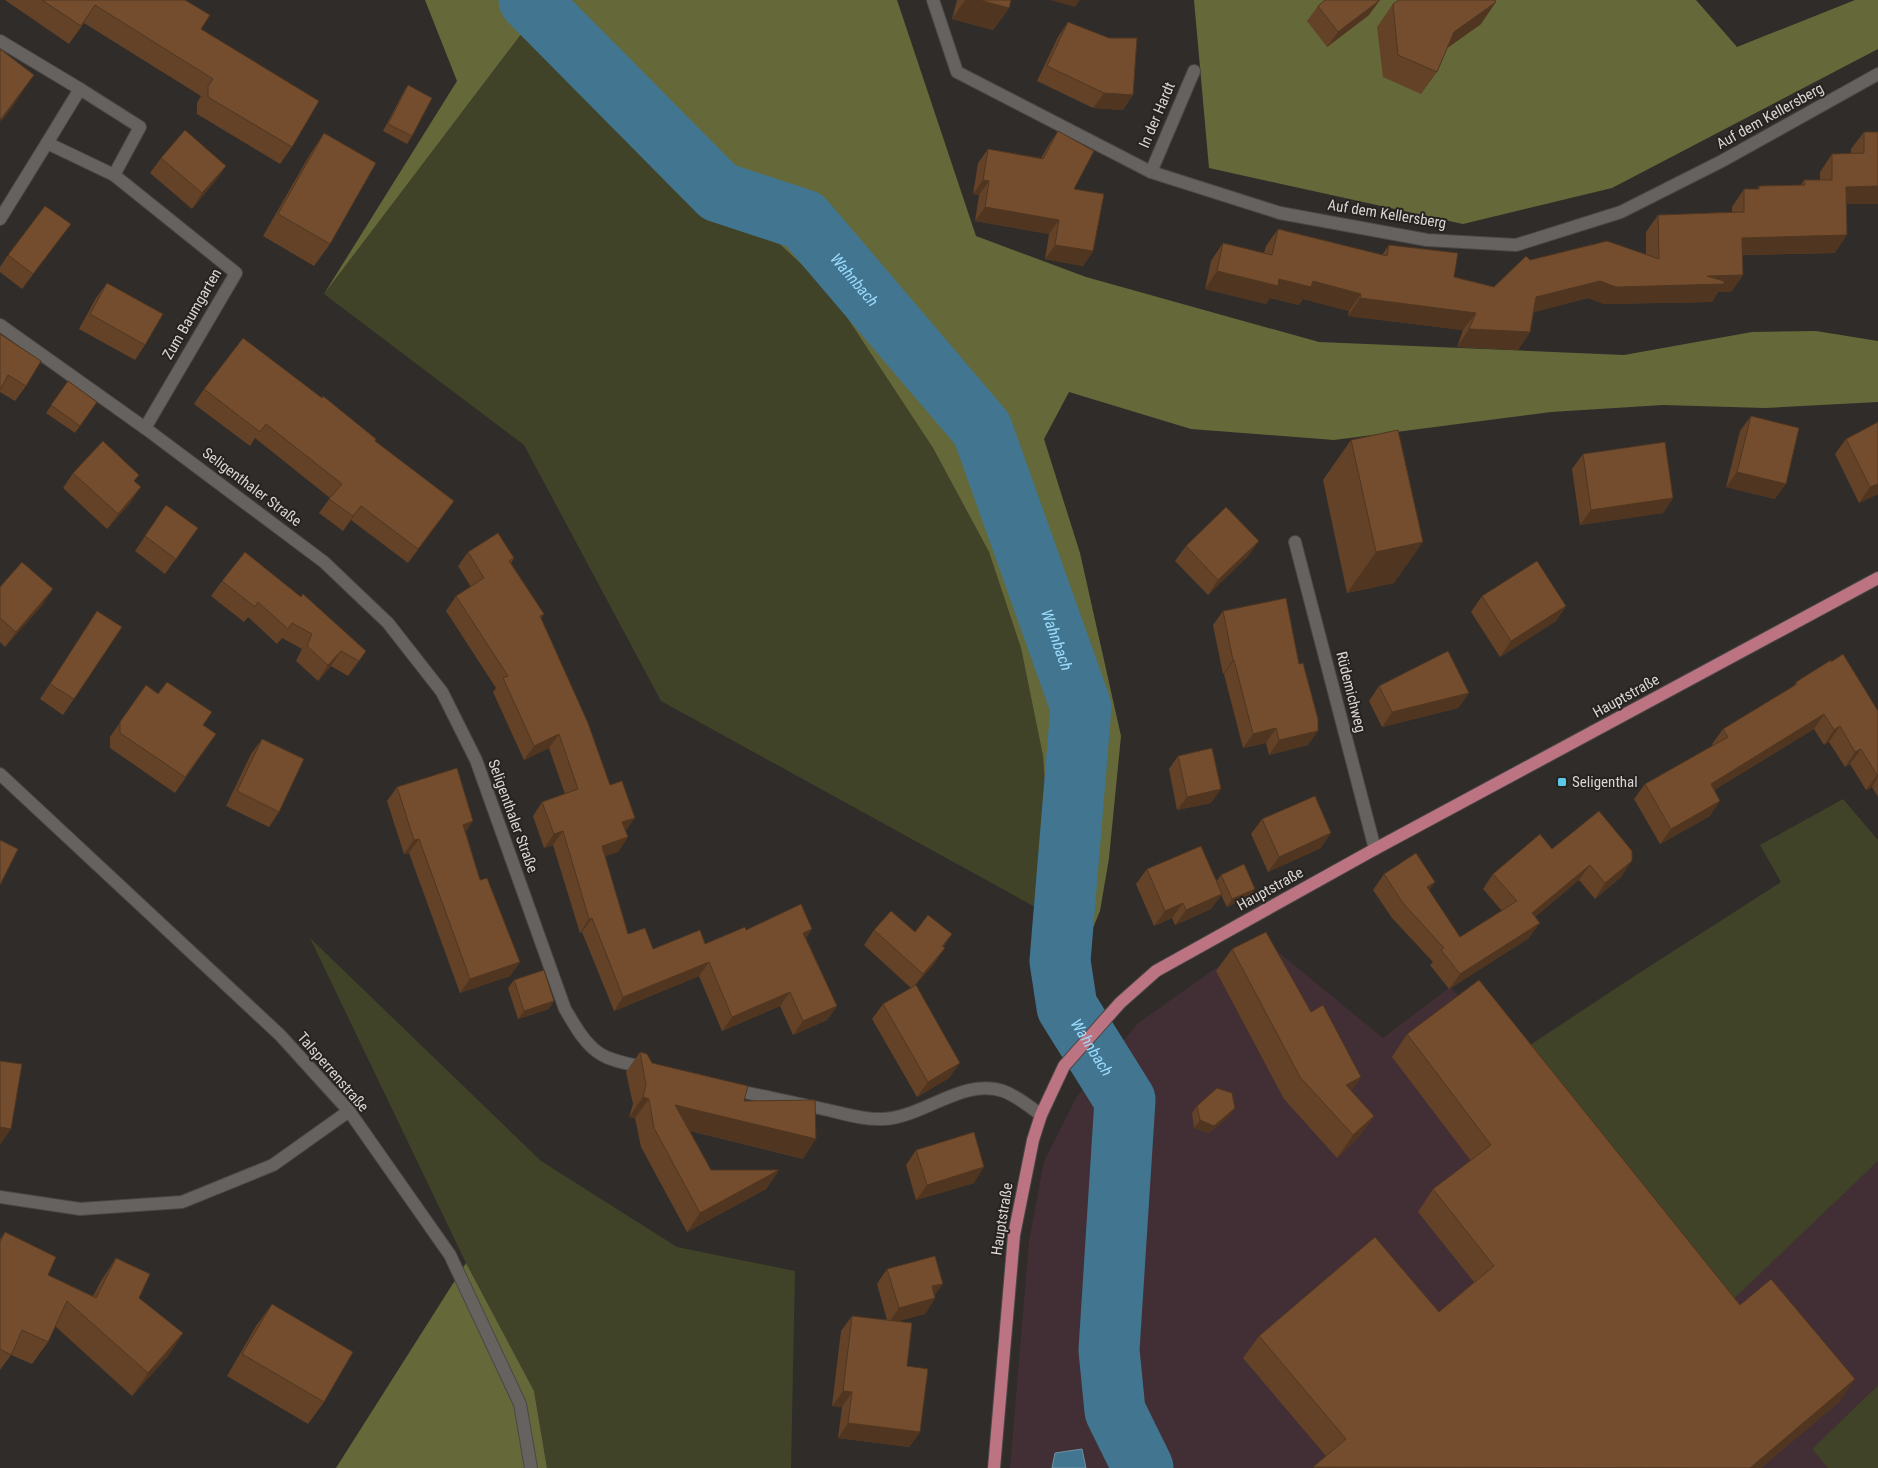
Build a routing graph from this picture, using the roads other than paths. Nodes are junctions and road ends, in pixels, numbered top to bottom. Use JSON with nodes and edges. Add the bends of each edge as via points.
{"nodes":[{"id":1,"x":933,"y":0,"type":"edge"},
{"id":2,"x":0,"y":41,"type":"edge"},
{"id":3,"x":1194,"y":71,"type":"dead end"},
{"id":4,"x":1878,"y":74,"type":"edge"},
{"id":5,"x":80,"y":89,"type":"junction"},
{"id":6,"x":48,"y":143,"type":"junction"},
{"id":7,"x":1151,"y":172,"type":"junction"},
{"id":8,"x":114,"y":175,"type":"junction"},
{"id":9,"x":0,"y":219,"type":"edge"},
{"id":10,"x":0,"y":325,"type":"edge"},
{"id":11,"x":145,"y":428,"type":"junction"},
{"id":12,"x":1295,"y":542,"type":"dead end"},
{"id":13,"x":1878,"y":578,"type":"edge"},
{"id":14,"x":0,"y":774,"type":"edge"},
{"id":15,"x":1375,"y":850,"type":"junction"},
{"id":16,"x":659,"y":1071,"type":"edge"},
{"id":17,"x":715,"y":1085,"type":"edge"},
{"id":18,"x":348,"y":1112,"type":"junction"},
{"id":19,"x":1041,"y":1115,"type":"junction"},
{"id":20,"x":0,"y":1197,"type":"edge"},
{"id":21,"x":532,"y":1468,"type":"edge"},
{"id":22,"x":994,"y":1468,"type":"edge"}],
"edges":[{"from":1,"to":7,"type":"street","name":"Auf dem Kellersberg","via":[[957,72]]},
{"from":2,"to":5,"type":"street"},
{"from":3,"to":7,"type":"street","name":"In der Hardt"},
{"from":4,"to":7,"type":"street","name":"Auf dem Kellersberg","via":[[1722,161],[1621,212],[1516,245],[1427,240],[1280,213]]},
{"from":5,"to":6,"type":"street"},
{"from":5,"to":8,"type":"street","via":[[140,127]]},
{"from":6,"to":8,"type":"street","name":"Zum Baumgarten"},
{"from":6,"to":9,"type":"street"},
{"from":8,"to":11,"type":"street","name":"Zum Baumgarten","via":[[236,273]]},
{"from":10,"to":11,"type":"street","name":"Seligenthaler Straße"},
{"from":11,"to":16,"type":"street","name":"Seligenthaler Straße","via":[[324,562],[388,622],[442,692],[476,760],[565,1009],[581,1035],[598,1053]]},
{"from":12,"to":15,"type":"street","name":"Rüdemichweg"},
{"from":13,"to":15,"type":"main road","name":"Hauptstraße"},
{"from":14,"to":18,"type":"street","name":"Talsperrenstraße","via":[[280,1035]]},
{"from":15,"to":19,"type":"main road","name":"Hauptstraße","via":[[1156,970],[1120,1003],[1064,1066]]},
{"from":17,"to":19,"type":"street","via":[[882,1119],[910,1115],[966,1091],[988,1088],[1017,1098]]},
{"from":18,"to":20,"type":"street","via":[[273,1165],[182,1202],[80,1209]]},
{"from":18,"to":21,"type":"street","name":"Talsperrenstraße","via":[[450,1256],[520,1404]]},
{"from":19,"to":22,"type":"main road","name":"Hauptstraße","via":[[1014,1235]]}]}
